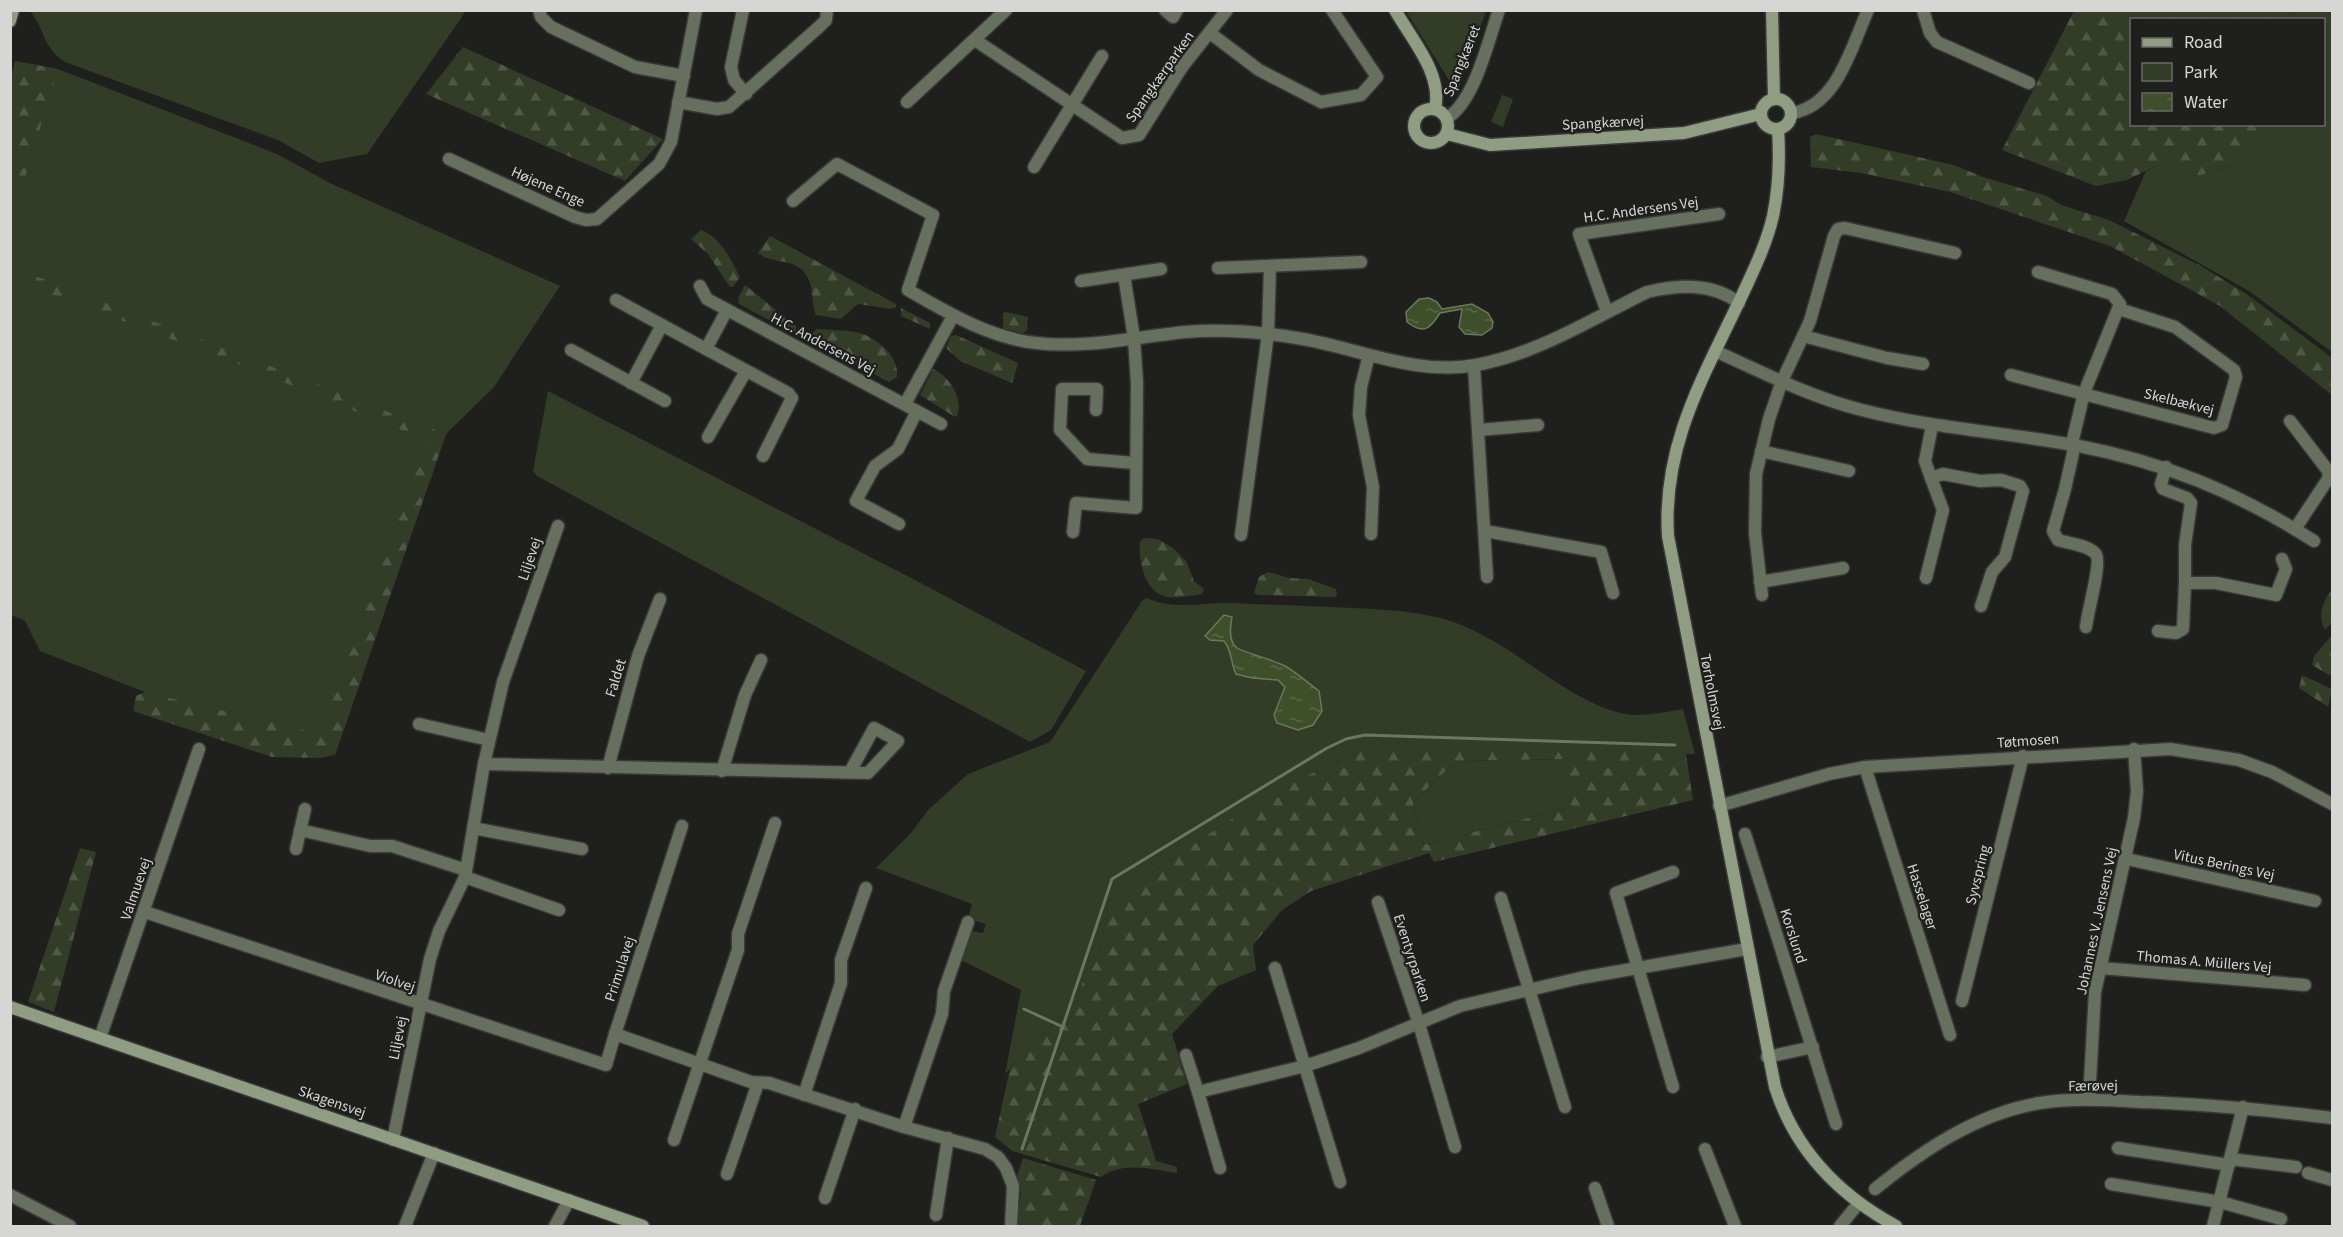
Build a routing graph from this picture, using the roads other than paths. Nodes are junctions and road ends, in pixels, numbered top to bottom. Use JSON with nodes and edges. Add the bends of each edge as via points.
{"nodes":[{"id":1,"x":12,"y":10,"type":"edge"},
{"id":2,"x":539,"y":10,"type":"edge"},
{"id":3,"x":696,"y":10,"type":"edge"},
{"id":4,"x":743,"y":10,"type":"edge"},
{"id":5,"x":827,"y":10,"type":"edge"},
{"id":6,"x":1006,"y":10,"type":"edge"},
{"id":7,"x":1165,"y":10,"type":"edge"},
{"id":8,"x":1177,"y":10,"type":"edge"},
{"id":9,"x":1227,"y":10,"type":"edge"},
{"id":10,"x":1332,"y":10,"type":"edge"},
{"id":11,"x":1395,"y":10,"type":"edge"},
{"id":12,"x":1498,"y":10,"type":"edge"},
{"id":13,"x":1772,"y":10,"type":"edge"},
{"id":14,"x":1868,"y":10,"type":"edge"},
{"id":15,"x":1923,"y":10,"type":"edge"},
{"id":16,"x":10,"y":21,"type":"edge"},
{"id":17,"x":1210,"y":33,"type":"junction"},
{"id":18,"x":975,"y":39,"type":"junction"},
{"id":19,"x":1102,"y":56,"type":"dead end"},
{"id":20,"x":684,"y":76,"type":"junction"},
{"id":21,"x":2029,"y":83,"type":"dead end"},
{"id":22,"x":746,"y":94,"type":"junction"},
{"id":23,"x":1774,"y":99,"type":"junction"},
{"id":24,"x":678,"y":102,"type":"junction"},
{"id":25,"x":907,"y":102,"type":"dead end"},
{"id":26,"x":1072,"y":104,"type":"junction"},
{"id":27,"x":1435,"y":109,"type":"junction"},
{"id":28,"x":1792,"y":113,"type":"junction"},
{"id":29,"x":1761,"y":114,"type":"junction"},
{"id":30,"x":1447,"y":118,"type":"junction"},
{"id":31,"x":1779,"y":129,"type":"junction"},
{"id":32,"x":1447,"y":134,"type":"junction"},
{"id":33,"x":449,"y":159,"type":"dead end"},
{"id":34,"x":1034,"y":167,"type":"dead end"},
{"id":35,"x":793,"y":201,"type":"dead end"},
{"id":36,"x":1719,"y":214,"type":"dead end"},
{"id":37,"x":1955,"y":253,"type":"dead end"},
{"id":38,"x":1362,"y":262,"type":"dead end"},
{"id":39,"x":1270,"y":266,"type":"junction"},
{"id":40,"x":1218,"y":268,"type":"dead end"},
{"id":41,"x":1161,"y":269,"type":"dead end"},
{"id":42,"x":2038,"y":272,"type":"dead end"},
{"id":43,"x":1124,"y":274,"type":"junction"},
{"id":44,"x":1081,"y":281,"type":"dead end"},
{"id":45,"x":700,"y":286,"type":"dead end"},
{"id":46,"x":616,"y":300,"type":"dead end"},
{"id":47,"x":1739,"y":303,"type":"junction"},
{"id":48,"x":2119,"y":309,"type":"junction"},
{"id":49,"x":727,"y":310,"type":"junction"},
{"id":50,"x":1607,"y":312,"type":"junction"},
{"id":51,"x":953,"y":316,"type":"junction"},
{"id":52,"x":662,"y":325,"type":"junction"},
{"id":53,"x":1268,"y":334,"type":"junction"},
{"id":54,"x":1803,"y":336,"type":"junction"},
{"id":55,"x":1134,"y":338,"type":"junction"},
{"id":56,"x":706,"y":350,"type":"junction"},
{"id":57,"x":571,"y":351,"type":"dead end"},
{"id":58,"x":1715,"y":351,"type":"junction"},
{"id":59,"x":1369,"y":355,"type":"junction"},
{"id":60,"x":1923,"y":364,"type":"dead end"},
{"id":61,"x":1474,"y":366,"type":"junction"},
{"id":62,"x":746,"y":371,"type":"junction"},
{"id":63,"x":2011,"y":375,"type":"dead end"},
{"id":64,"x":1782,"y":381,"type":"junction"},
{"id":65,"x":631,"y":383,"type":"junction"},
{"id":66,"x":2084,"y":393,"type":"junction"},
{"id":67,"x":665,"y":401,"type":"dead end"},
{"id":68,"x":905,"y":404,"type":"junction"},
{"id":69,"x":1096,"y":410,"type":"dead end"},
{"id":70,"x":917,"y":411,"type":"junction"},
{"id":71,"x":2290,"y":420,"type":"dead end"},
{"id":72,"x":941,"y":424,"type":"dead end"},
{"id":73,"x":1538,"y":425,"type":"dead end"},
{"id":74,"x":1932,"y":426,"type":"junction"},
{"id":75,"x":1479,"y":430,"type":"junction"},
{"id":76,"x":708,"y":437,"type":"dead end"},
{"id":77,"x":2072,"y":445,"type":"junction"},
{"id":78,"x":1761,"y":451,"type":"junction"},
{"id":79,"x":763,"y":456,"type":"dead end"},
{"id":80,"x":1135,"y":464,"type":"junction"},
{"id":81,"x":2166,"y":467,"type":"junction"},
{"id":82,"x":1849,"y":471,"type":"dead end"},
{"id":83,"x":1931,"y":478,"type":"junction"},
{"id":84,"x":899,"y":524,"type":"dead end"},
{"id":85,"x":558,"y":526,"type":"dead end"},
{"id":86,"x":2295,"y":529,"type":"junction"},
{"id":87,"x":1485,"y":531,"type":"junction"},
{"id":88,"x":1073,"y":532,"type":"dead end"},
{"id":89,"x":1371,"y":534,"type":"dead end"},
{"id":90,"x":1241,"y":535,"type":"dead end"},
{"id":91,"x":2314,"y":542,"type":"dead end"},
{"id":92,"x":2282,"y":559,"type":"dead end"},
{"id":93,"x":1843,"y":568,"type":"dead end"},
{"id":94,"x":1487,"y":577,"type":"dead end"},
{"id":95,"x":1926,"y":578,"type":"dead end"},
{"id":96,"x":1760,"y":582,"type":"junction"},
{"id":97,"x":2185,"y":583,"type":"junction"},
{"id":98,"x":1613,"y":593,"type":"dead end"},
{"id":99,"x":1762,"y":596,"type":"dead end"},
{"id":100,"x":660,"y":599,"type":"dead end"},
{"id":101,"x":1981,"y":606,"type":"dead end"},
{"id":102,"x":2086,"y":627,"type":"dead end"},
{"id":103,"x":2158,"y":631,"type":"dead end"},
{"id":104,"x":761,"y":660,"type":"dead end"},
{"id":105,"x":419,"y":724,"type":"dead end"},
{"id":106,"x":489,"y":740,"type":"junction"},
{"id":107,"x":199,"y":749,"type":"dead end"},
{"id":108,"x":2134,"y":749,"type":"junction"},
{"id":109,"x":2023,"y":756,"type":"junction"},
{"id":110,"x":484,"y":764,"type":"junction"},
{"id":111,"x":1865,"y":767,"type":"junction"},
{"id":112,"x":608,"y":768,"type":"junction"},
{"id":113,"x":722,"y":771,"type":"junction"},
{"id":114,"x":850,"y":772,"type":"dead end"},
{"id":115,"x":2332,"y":804,"type":"edge"},
{"id":116,"x":1719,"y":807,"type":"junction"},
{"id":117,"x":305,"y":809,"type":"dead end"},
{"id":118,"x":775,"y":823,"type":"dead end"},
{"id":119,"x":682,"y":826,"type":"dead end"},
{"id":120,"x":473,"y":828,"type":"junction"},
{"id":121,"x":300,"y":830,"type":"junction"},
{"id":122,"x":1745,"y":834,"type":"dead end"},
{"id":123,"x":296,"y":849,"type":"dead end"},
{"id":124,"x":582,"y":849,"type":"dead end"},
{"id":125,"x":2127,"y":859,"type":"junction"},
{"id":126,"x":1673,"y":872,"type":"dead end"},
{"id":127,"x":465,"y":874,"type":"junction"},
{"id":128,"x":866,"y":888,"type":"dead end"},
{"id":129,"x":1501,"y":898,"type":"dead end"},
{"id":130,"x":2315,"y":901,"type":"dead end"},
{"id":131,"x":1378,"y":902,"type":"dead end"},
{"id":132,"x":559,"y":910,"type":"dead end"},
{"id":133,"x":145,"y":912,"type":"junction"},
{"id":134,"x":968,"y":922,"type":"dead end"},
{"id":135,"x":1747,"y":949,"type":"junction"},
{"id":136,"x":1275,"y":968,"type":"dead end"},
{"id":137,"x":2101,"y":968,"type":"junction"},
{"id":138,"x":1637,"y":969,"type":"junction"},
{"id":139,"x":2305,"y":985,"type":"dead end"},
{"id":140,"x":1529,"y":989,"type":"junction"},
{"id":141,"x":1962,"y":1001,"type":"dead end"},
{"id":142,"x":419,"y":1005,"type":"junction"},
{"id":143,"x":10,"y":1007,"type":"edge"},
{"id":144,"x":1419,"y":1024,"type":"junction"},
{"id":145,"x":615,"y":1034,"type":"junction"},
{"id":146,"x":1950,"y":1035,"type":"dead end"},
{"id":147,"x":100,"y":1038,"type":"junction"},
{"id":148,"x":1813,"y":1047,"type":"junction"},
{"id":149,"x":1186,"y":1055,"type":"dead end"},
{"id":150,"x":1767,"y":1057,"type":"junction"},
{"id":151,"x":700,"y":1065,"type":"junction"},
{"id":152,"x":1305,"y":1066,"type":"junction"},
{"id":153,"x":758,"y":1083,"type":"junction"},
{"id":154,"x":1673,"y":1087,"type":"dead end"},
{"id":155,"x":1198,"y":1092,"type":"junction"},
{"id":156,"x":804,"y":1095,"type":"junction"},
{"id":157,"x":2089,"y":1100,"type":"junction"},
{"id":158,"x":1565,"y":1107,"type":"dead end"},
{"id":159,"x":2243,"y":1107,"type":"junction"},
{"id":160,"x":855,"y":1109,"type":"junction"},
{"id":161,"x":2332,"y":1118,"type":"edge"},
{"id":162,"x":1836,"y":1124,"type":"dead end"},
{"id":163,"x":904,"y":1127,"type":"junction"},
{"id":164,"x":948,"y":1138,"type":"junction"},
{"id":165,"x":393,"y":1140,"type":"junction"},
{"id":166,"x":674,"y":1140,"type":"dead end"},
{"id":167,"x":1455,"y":1147,"type":"dead end"},
{"id":168,"x":2118,"y":1148,"type":"dead end"},
{"id":169,"x":1705,"y":1149,"type":"dead end"},
{"id":170,"x":434,"y":1153,"type":"junction"},
{"id":171,"x":2230,"y":1162,"type":"junction"},
{"id":172,"x":1220,"y":1168,"type":"dead end"},
{"id":173,"x":726,"y":1174,"type":"dead end"},
{"id":174,"x":2332,"y":1180,"type":"edge"},
{"id":175,"x":1340,"y":1182,"type":"dead end"},
{"id":176,"x":2111,"y":1184,"type":"dead end"},
{"id":177,"x":1595,"y":1188,"type":"dead end"},
{"id":178,"x":1875,"y":1189,"type":"dead end"},
{"id":179,"x":10,"y":1195,"type":"edge"},
{"id":180,"x":825,"y":1198,"type":"dead end"},
{"id":181,"x":569,"y":1200,"type":"junction"},
{"id":182,"x":2220,"y":1202,"type":"junction"},
{"id":183,"x":1858,"y":1204,"type":"junction"},
{"id":184,"x":936,"y":1215,"type":"dead end"},
{"id":185,"x":2281,"y":1219,"type":"dead end"},
{"id":186,"x":70,"y":1227,"type":"edge"},
{"id":187,"x":405,"y":1227,"type":"edge"},
{"id":188,"x":555,"y":1227,"type":"edge"},
{"id":189,"x":643,"y":1227,"type":"edge"},
{"id":190,"x":1011,"y":1227,"type":"edge"},
{"id":191,"x":1608,"y":1227,"type":"edge"},
{"id":192,"x":1735,"y":1227,"type":"edge"},
{"id":193,"x":1840,"y":1227,"type":"edge"},
{"id":194,"x":1896,"y":1227,"type":"edge"},
{"id":195,"x":2213,"y":1227,"type":"edge"}],
"edges":[{"from":1,"to":16,"type":"street"},
{"from":2,"to":20,"type":"street","via":[[551,27],[635,67]]},
{"from":3,"to":20,"type":"street","name":"Højene Enge"},
{"from":4,"to":22,"type":"street","via":[[731,75]]},
{"from":5,"to":22,"type":"street","via":[[826,20]]},
{"from":6,"to":18,"type":"street"},
{"from":7,"to":8,"type":"street","name":"Spangkærparken","via":[[1173,16]]},
{"from":9,"to":17,"type":"street","name":"Spangkærparken"},
{"from":10,"to":17,"type":"street","name":"Spangkærparken","via":[[1377,77],[1361,95],[1321,102],[1259,70]]},
{"from":11,"to":27,"type":"street","via":[[1435,78]]},
{"from":12,"to":30,"type":"street","name":"Spangkæret","via":[[1468,93],[1457,112]]},
{"from":13,"to":23,"type":"street"},
{"from":14,"to":28,"type":"street","via":[[1822,100],[1812,108]]},
{"from":15,"to":21,"type":"street","via":[[1937,42]]},
{"from":17,"to":26,"type":"street","name":"Spangkærparken","via":[[1182,67],[1139,135],[1122,138]]},
{"from":18,"to":25,"type":"street"},
{"from":18,"to":26,"type":"street","name":"Spangkærparken"},
{"from":19,"to":26,"type":"street"},
{"from":20,"to":24,"type":"street","name":"Højene Enge"},
{"from":22,"to":24,"type":"street","via":[[729,107],[717,109]]},
{"from":23,"to":28,"type":"street","via":[[1784,100]]},
{"from":23,"to":29,"type":"street","via":[[1766,102]]},
{"from":24,"to":33,"type":"street","name":"Højene Enge","via":[[666,155],[597,219],[575,217]]},
{"from":26,"to":34,"type":"street"},
{"from":27,"to":30,"type":"street"},
{"from":27,"to":32,"type":"street","via":[[1417,116],[1416,135],[1424,142],[1435,143]]},
{"from":28,"to":31,"type":"street","via":[[1790,122]]},
{"from":29,"to":31,"type":"street","via":[[1766,126]]},
{"from":29,"to":32,"type":"street","name":"Spangkærvej","via":[[1661,135],[1490,145]]},
{"from":30,"to":32,"type":"street"},
{"from":31,"to":47,"type":"street","name":"Tørholmsvej","via":[[1780,169],[1773,218]]},
{"from":35,"to":51,"type":"street","via":[[837,164],[933,215],[908,290]]},
{"from":36,"to":50,"type":"street","name":"H.C. Andersens Vej","via":[[1579,234]]},
{"from":37,"to":54,"type":"street","via":[[1838,229]]},
{"from":38,"to":39,"type":"street"},
{"from":39,"to":40,"type":"street"},
{"from":39,"to":53,"type":"street"},
{"from":41,"to":43,"type":"street"},
{"from":42,"to":48,"type":"street","name":"Skelbækvej","via":[[2112,294],[2119,299]]},
{"from":43,"to":44,"type":"street"},
{"from":43,"to":55,"type":"street"},
{"from":45,"to":49,"type":"street","name":"H.C. Andersens Vej","via":[[707,299]]},
{"from":46,"to":52,"type":"street"},
{"from":47,"to":50,"type":"street","via":[[1718,292],[1686,286],[1647,292]]},
{"from":47,"to":58,"type":"street","name":"Tørholmsvej"},
{"from":48,"to":66,"type":"street"},
{"from":48,"to":66,"type":"street","name":"Skelbækvej","via":[[2175,327],[2233,368],[2236,377],[2223,422],[2214,428]]},
{"from":49,"to":56,"type":"street"},
{"from":49,"to":68,"type":"street","name":"H.C. Andersens Vej"},
{"from":50,"to":61,"type":"street","via":[[1515,356]]},
{"from":51,"to":55,"type":"street","via":[[998,334],[1036,343]]},
{"from":51,"to":68,"type":"street"},
{"from":52,"to":56,"type":"street"},
{"from":52,"to":65,"type":"street"},
{"from":53,"to":55,"type":"street","via":[[1227,330]]},
{"from":53,"to":59,"type":"street"},
{"from":53,"to":90,"type":"street"},
{"from":54,"to":60,"type":"street"},
{"from":54,"to":64,"type":"street"},
{"from":55,"to":80,"type":"street"},
{"from":56,"to":62,"type":"street"},
{"from":57,"to":65,"type":"street"},
{"from":58,"to":64,"type":"street"},
{"from":58,"to":116,"type":"street","name":"Tørholmsvej","via":[[1677,441],[1668,525]]},
{"from":59,"to":61,"type":"street","via":[[1405,363]]},
{"from":59,"to":89,"type":"street","via":[[1359,415],[1372,487]]},
{"from":61,"to":75,"type":"street"},
{"from":62,"to":76,"type":"street"},
{"from":62,"to":79,"type":"street","via":[[792,398]]},
{"from":63,"to":66,"type":"street","name":"Skelbækvej"},
{"from":64,"to":74,"type":"street","via":[[1857,409]]},
{"from":64,"to":78,"type":"street"},
{"from":65,"to":67,"type":"street"},
{"from":66,"to":77,"type":"street"},
{"from":68,"to":70,"type":"street","name":"H.C. Andersens Vej"},
{"from":69,"to":80,"type":"street","via":[[1097,388],[1062,389],[1060,430],[1087,459]]},
{"from":70,"to":72,"type":"street","name":"H.C. Andersens Vej"},
{"from":70,"to":84,"type":"street","via":[[898,449],[874,466],[856,501]]},
{"from":71,"to":86,"type":"street","via":[[2329,472]]},
{"from":73,"to":75,"type":"street"},
{"from":74,"to":77,"type":"street"},
{"from":74,"to":83,"type":"street","via":[[1924,461]]},
{"from":75,"to":87,"type":"street"},
{"from":77,"to":81,"type":"street"},
{"from":77,"to":102,"type":"street","via":[[2053,534],[2058,540],[2097,555],[2099,563]]},
{"from":78,"to":82,"type":"street"},
{"from":78,"to":96,"type":"street","via":[[1754,503]]},
{"from":80,"to":88,"type":"street","via":[[1136,508],[1076,503]]},
{"from":81,"to":86,"type":"street","via":[[2221,489]]},
{"from":81,"to":97,"type":"street","via":[[2163,489],[2191,503]]},
{"from":83,"to":95,"type":"street","via":[[1943,510]]},
{"from":83,"to":101,"type":"street","via":[[1943,474],[1980,481],[2001,480],[2022,488],[2005,557],[1989,578]]},
{"from":85,"to":106,"type":"street","name":"Liljevej","via":[[503,682]]},
{"from":86,"to":91,"type":"street"},
{"from":87,"to":94,"type":"street"},
{"from":87,"to":98,"type":"street","via":[[1601,552]]},
{"from":92,"to":97,"type":"street","via":[[2286,569],[2276,595],[2216,583]]},
{"from":93,"to":96,"type":"street"},
{"from":96,"to":99,"type":"street"},
{"from":97,"to":103,"type":"street","via":[[2182,629],[2176,633]]},
{"from":100,"to":112,"type":"street","name":"Faldet","via":[[635,668]]},
{"from":104,"to":113,"type":"street","via":[[745,696]]},
{"from":105,"to":106,"type":"street"},
{"from":106,"to":110,"type":"street","name":"Liljevej"},
{"from":107,"to":133,"type":"street","name":"Valmuevej"},
{"from":108,"to":109,"type":"street","name":"Tøtmosen"},
{"from":108,"to":115,"type":"street","name":"Tøtmosen","via":[[2181,750],[2239,760],[2272,771]]},
{"from":108,"to":125,"type":"street","name":"Johannes V. Jensens Vej","via":[[2137,791]]},
{"from":109,"to":111,"type":"street","name":"Tøtmosen"},
{"from":109,"to":141,"type":"street","name":"Syvspring"},
{"from":110,"to":112,"type":"street"},
{"from":110,"to":120,"type":"street","name":"Liljevej"},
{"from":111,"to":116,"type":"street","name":"Tøtmosen"},
{"from":111,"to":146,"type":"street","name":"Hasselager"},
{"from":112,"to":113,"type":"street"},
{"from":113,"to":114,"type":"street"},
{"from":116,"to":135,"type":"street","name":"Tørholmsvej"},
{"from":117,"to":121,"type":"street"},
{"from":118,"to":151,"type":"street"},
{"from":119,"to":145,"type":"street","name":"Primulavej"},
{"from":120,"to":124,"type":"street"},
{"from":120,"to":127,"type":"street","name":"Liljevej"},
{"from":121,"to":123,"type":"street"},
{"from":121,"to":127,"type":"street","via":[[370,846],[392,846]]},
{"from":122,"to":148,"type":"street","name":"Korslund"},
{"from":125,"to":130,"type":"street","name":"Vitus Berings Vej"},
{"from":125,"to":137,"type":"street","name":"Johannes V. Jensens Vej"},
{"from":126,"to":138,"type":"street","via":[[1616,893]]},
{"from":127,"to":132,"type":"street"},
{"from":127,"to":142,"type":"street","name":"Liljevej","via":[[439,931]]},
{"from":128,"to":156,"type":"street","via":[[841,960],[841,982]]},
{"from":129,"to":140,"type":"street"},
{"from":131,"to":144,"type":"street","name":"Eventyrparken"},
{"from":133,"to":142,"type":"street","name":"Violvej"},
{"from":133,"to":147,"type":"street","name":"Valmuevej"},
{"from":134,"to":163,"type":"street"},
{"from":135,"to":138,"type":"street","name":"Eventyrparken"},
{"from":135,"to":150,"type":"street","name":"Tørholmsvej"},
{"from":136,"to":152,"type":"street"},
{"from":137,"to":139,"type":"street","name":"Thomas A. Müllers Vej"},
{"from":137,"to":157,"type":"street","name":"Johannes V. Jensens Vej","via":[[2095,992]]},
{"from":138,"to":140,"type":"street","name":"Eventyrparken"},
{"from":138,"to":154,"type":"street"},
{"from":140,"to":144,"type":"street","name":"Eventyrparken","via":[[1460,1006]]},
{"from":140,"to":158,"type":"street"},
{"from":142,"to":145,"type":"street","name":"Violvej","via":[[606,1065]]},
{"from":142,"to":165,"type":"street","name":"Liljevej"},
{"from":143,"to":147,"type":"street","name":"Skagensvej"},
{"from":144,"to":152,"type":"street","name":"Eventyrparken"},
{"from":144,"to":167,"type":"street","name":"Eventyrparken"},
{"from":145,"to":151,"type":"street"},
{"from":147,"to":165,"type":"street","name":"Skagensvej"},
{"from":148,"to":150,"type":"street"},
{"from":148,"to":162,"type":"street","name":"Korslund"},
{"from":149,"to":155,"type":"street"},
{"from":150,"to":183,"type":"street","name":"Tørholmsvej","via":[[1780,1102],[1794,1131],[1820,1168]]},
{"from":151,"to":153,"type":"street"},
{"from":151,"to":166,"type":"street"},
{"from":152,"to":155,"type":"street","name":"Eventyrparken"},
{"from":152,"to":175,"type":"street"},
{"from":153,"to":156,"type":"street"},
{"from":153,"to":173,"type":"street"},
{"from":155,"to":172,"type":"street"},
{"from":156,"to":160,"type":"street"},
{"from":157,"to":159,"type":"street","name":"Færøvej"},
{"from":157,"to":178,"type":"street","name":"Færøvej","via":[[2040,1103],[1975,1124],[1946,1137]]},
{"from":159,"to":161,"type":"street","name":"Færøvej"},
{"from":159,"to":171,"type":"street"},
{"from":160,"to":163,"type":"street"},
{"from":160,"to":180,"type":"street"},
{"from":163,"to":164,"type":"street"},
{"from":164,"to":184,"type":"street"},
{"from":164,"to":190,"type":"street","via":[[985,1149],[1006,1168],[1013,1186]]},
{"from":165,"to":170,"type":"street","name":"Skagensvej"},
{"from":168,"to":171,"type":"street"},
{"from":169,"to":192,"type":"street"},
{"from":170,"to":181,"type":"street","name":"Skagensvej"},
{"from":170,"to":187,"type":"street"},
{"from":171,"to":174,"type":"street","via":[[2302,1170]]},
{"from":171,"to":182,"type":"street"},
{"from":176,"to":182,"type":"street"},
{"from":177,"to":191,"type":"street"},
{"from":179,"to":186,"type":"street"},
{"from":181,"to":188,"type":"street"},
{"from":181,"to":189,"type":"street","name":"Skagensvej"},
{"from":182,"to":185,"type":"street"},
{"from":182,"to":195,"type":"street"},
{"from":183,"to":193,"type":"street"},
{"from":183,"to":194,"type":"street","name":"Tørholmsvej"}]}
